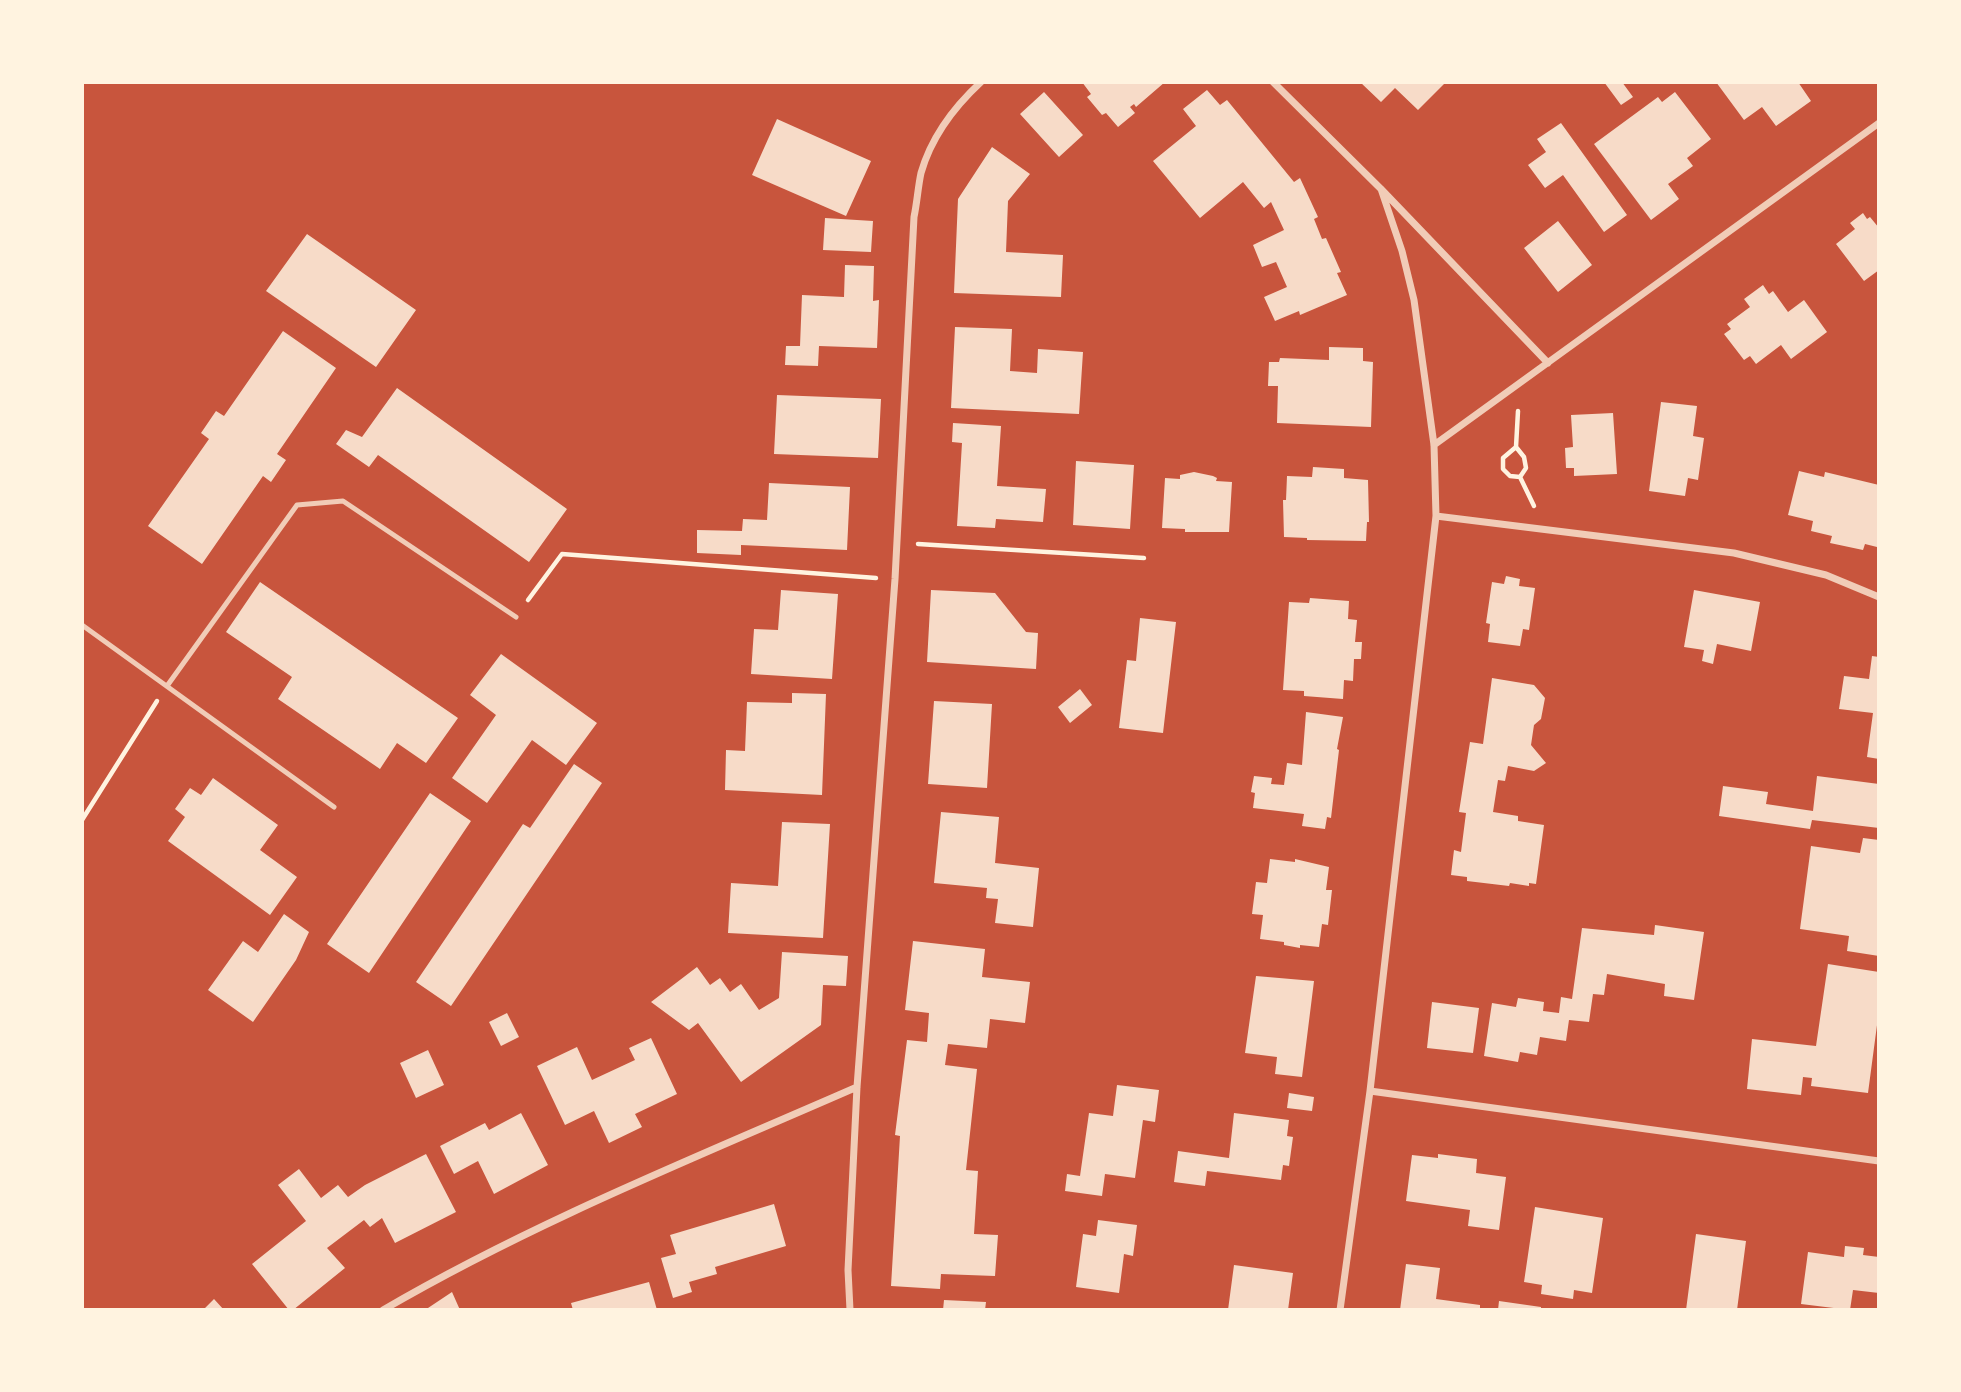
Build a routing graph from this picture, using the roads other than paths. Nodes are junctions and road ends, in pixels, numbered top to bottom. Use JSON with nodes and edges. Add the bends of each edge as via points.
{"nodes":[{"id":1,"x":981,"y":82,"type":"edge"},
{"id":2,"x":1273,"y":82,"type":"edge"},
{"id":3,"x":1879,"y":123,"type":"edge"},
{"id":4,"x":1381,"y":189,"type":"junction"},
{"id":5,"x":1548,"y":363,"type":"junction"},
{"id":6,"x":1434,"y":445,"type":"junction"},
{"id":7,"x":1436,"y":516,"type":"junction"},
{"id":8,"x":1879,"y":597,"type":"edge"},
{"id":9,"x":516,"y":617,"type":"road end"},
{"id":10,"x":82,"y":625,"type":"edge"},
{"id":11,"x":167,"y":685,"type":"junction"},
{"id":12,"x":334,"y":807,"type":"dead end"},
{"id":13,"x":857,"y":1087,"type":"junction"},
{"id":14,"x":1370,"y":1091,"type":"junction"},
{"id":15,"x":1879,"y":1161,"type":"edge"},
{"id":16,"x":383,"y":1310,"type":"edge"},
{"id":17,"x":850,"y":1310,"type":"edge"},
{"id":18,"x":1340,"y":1310,"type":"edge"}],
"edges":[{"from":1,"to":13,"type":"street","via":[[936,137],[921,173],[914,217],[895,579]]},
{"from":2,"to":4,"type":"street"},
{"from":3,"to":5,"type":"street"},
{"from":4,"to":5,"type":"street"},
{"from":4,"to":6,"type":"street","via":[[1414,300]]},
{"from":5,"to":6,"type":"street"},
{"from":6,"to":7,"type":"street"},
{"from":7,"to":8,"type":"street","via":[[1734,553],[1826,575]]},
{"from":7,"to":14,"type":"street"},
{"from":9,"to":11,"type":"lane","via":[[343,501],[297,505]]},
{"from":10,"to":11,"type":"lane"},
{"from":11,"to":12,"type":"lane"},
{"from":13,"to":16,"type":"street","via":[[512,1240]]},
{"from":13,"to":17,"type":"street"},
{"from":14,"to":15,"type":"street"},
{"from":14,"to":18,"type":"street"}]}
